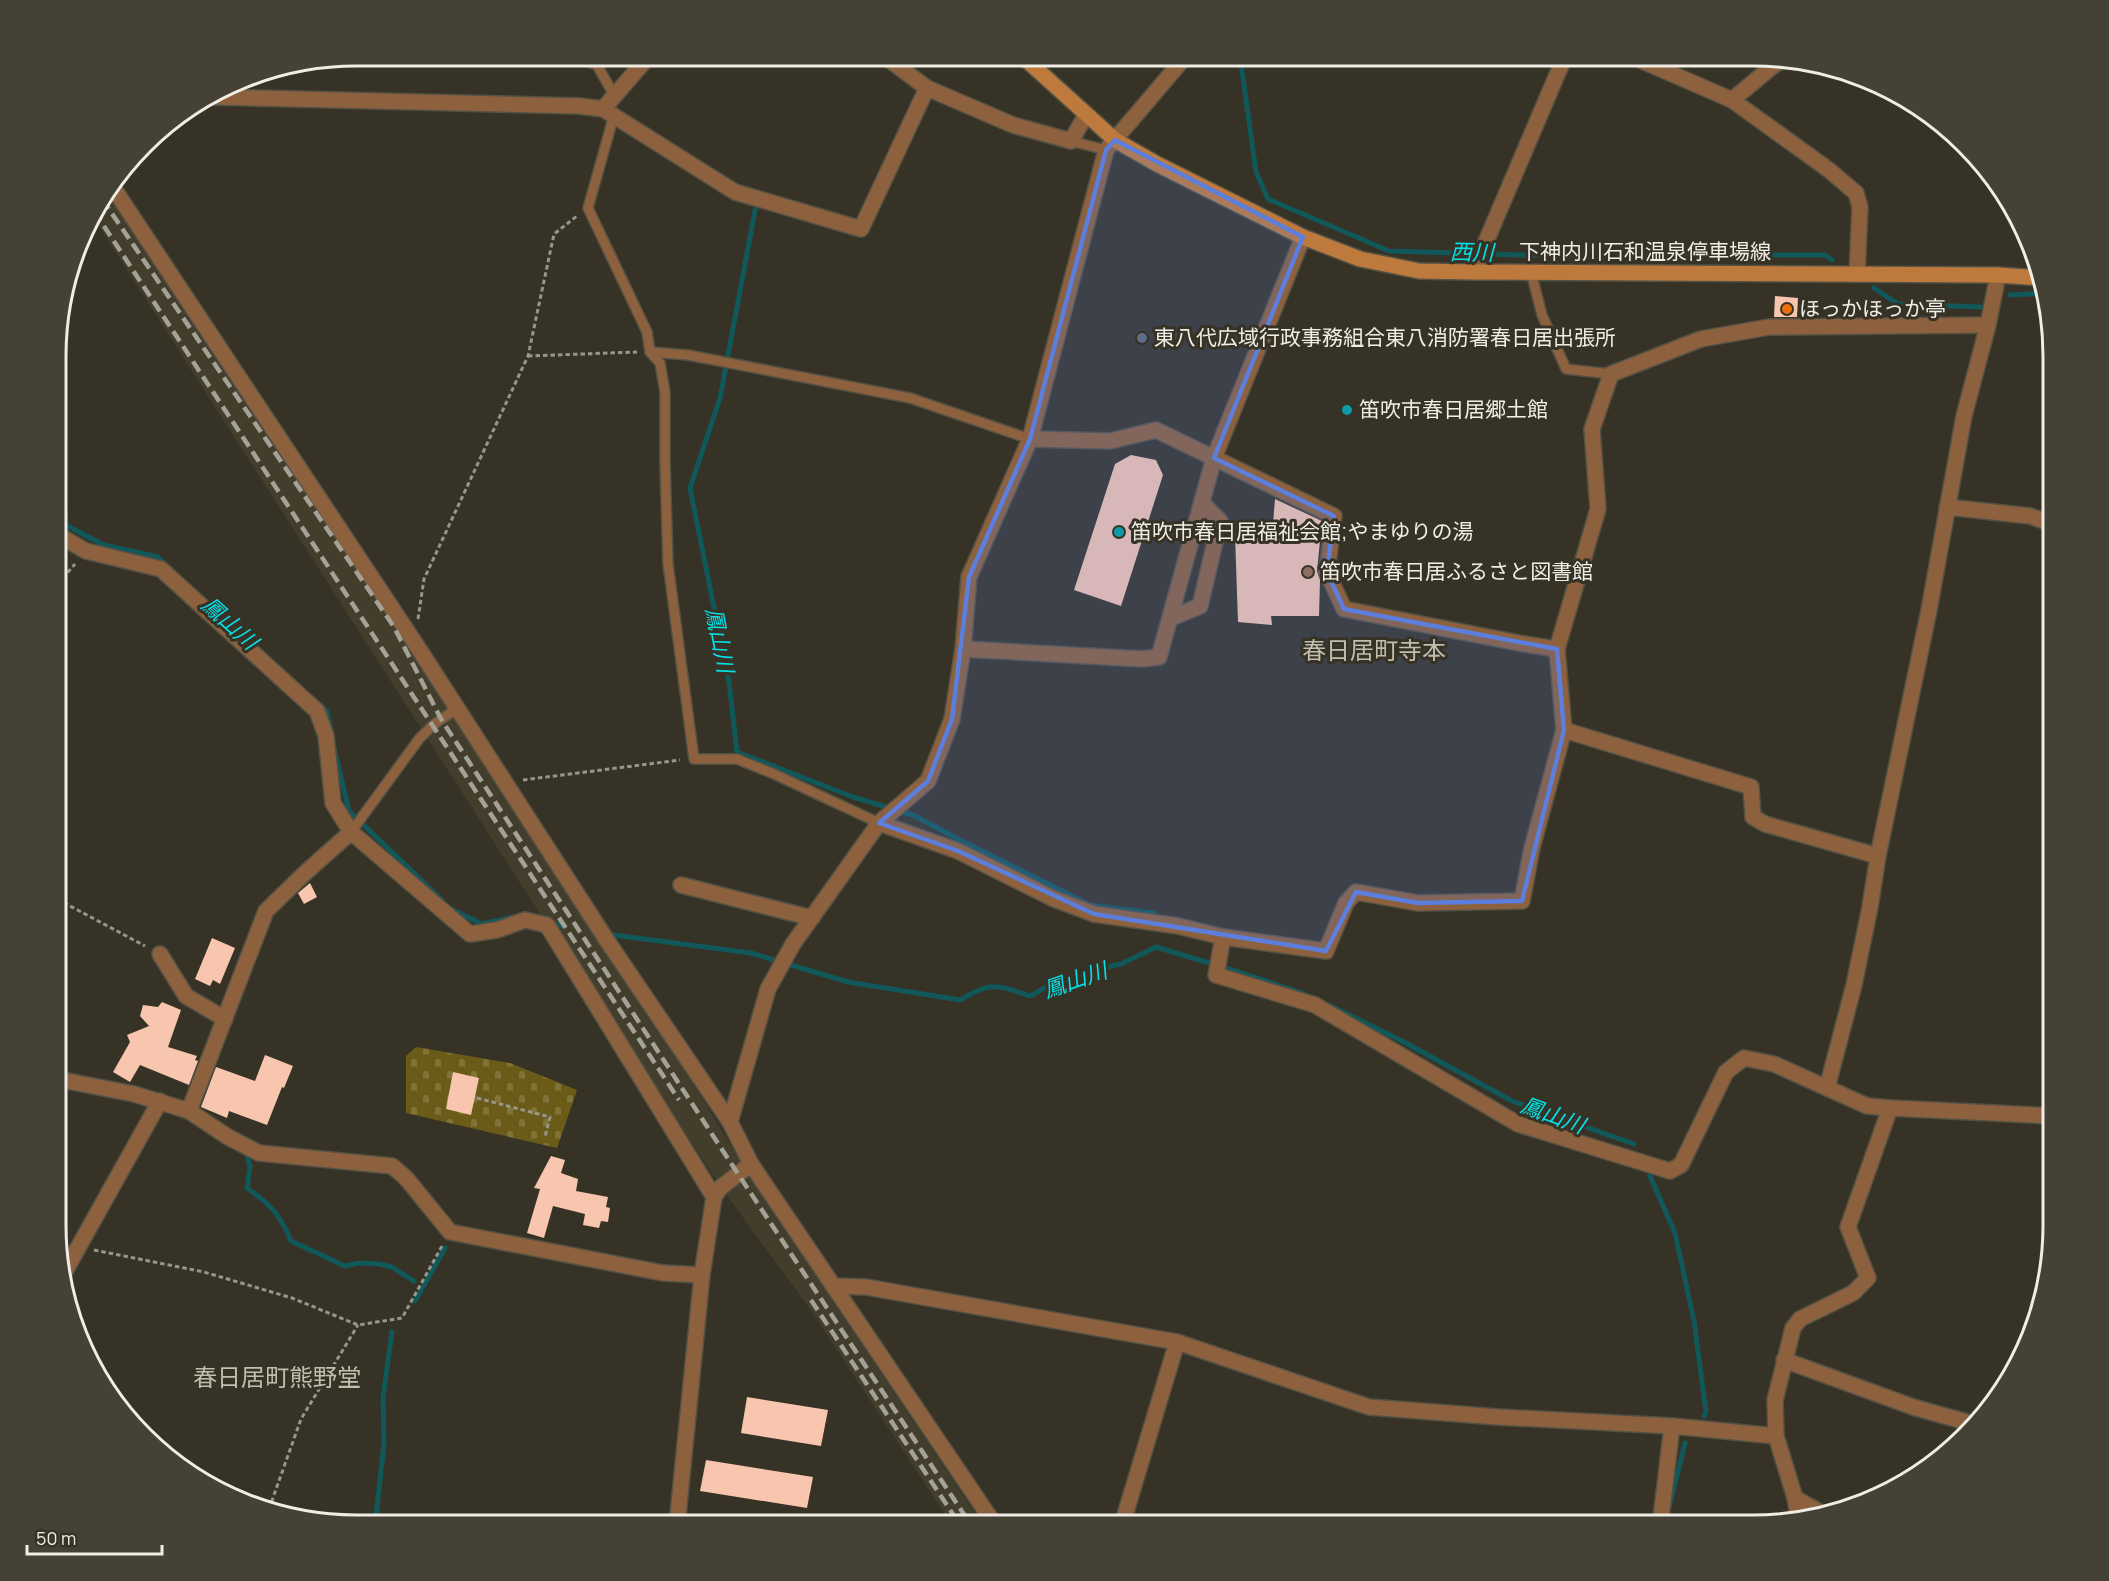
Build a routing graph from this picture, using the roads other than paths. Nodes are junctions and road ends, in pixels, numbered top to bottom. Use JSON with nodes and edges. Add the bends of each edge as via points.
{"nodes":[{"id":1,"x":598,"y":66,"type":"edge"},
{"id":2,"x":640,"y":66,"type":"edge"},
{"id":3,"x":897,"y":66,"type":"edge"},
{"id":4,"x":1033,"y":66,"type":"edge"},
{"id":5,"x":1177,"y":66,"type":"edge"},
{"id":6,"x":1561,"y":66,"type":"edge"},
{"id":7,"x":1654,"y":66,"type":"edge"},
{"id":8,"x":1772,"y":67,"type":"edge"},
{"id":9,"x":927,"y":88,"type":"junction"},
{"id":10,"x":614,"y":95,"type":"junction"},
{"id":11,"x":226,"y":97,"type":"edge"},
{"id":12,"x":1732,"y":100,"type":"junction"},
{"id":13,"x":608,"y":112,"type":"junction"},
{"id":14,"x":1086,"y":115,"type":"junction"},
{"id":15,"x":1071,"y":141,"type":"junction"},
{"id":16,"x":1110,"y":145,"type":"junction"},
{"id":17,"x":117,"y":193,"type":"edge"},
{"id":18,"x":1303,"y":237,"type":"junction"},
{"id":19,"x":1474,"y":269,"type":"junction"},
{"id":20,"x":1531,"y":272,"type":"junction"},
{"id":21,"x":1857,"y":274,"type":"junction"},
{"id":22,"x":1998,"y":275,"type":"junction"},
{"id":23,"x":2032,"y":277,"type":"edge"},
{"id":24,"x":1988,"y":325,"type":"junction"},
{"id":25,"x":650,"y":352,"type":"junction"},
{"id":26,"x":1611,"y":374,"type":"junction"},
{"id":27,"x":1030,"y":439,"type":"junction"},
{"id":28,"x":1214,"y":458,"type":"junction"},
{"id":29,"x":1202,"y":503,"type":"junction"},
{"id":30,"x":1947,"y":507,"type":"junction"},
{"id":31,"x":2043,"y":520,"type":"edge"},
{"id":32,"x":66,"y":540,"type":"edge"},
{"id":33,"x":1171,"y":618,"type":"junction"},
{"id":34,"x":963,"y":649,"type":"junction"},
{"id":35,"x":1557,"y":649,"type":"junction"},
{"id":36,"x":456,"y":710,"type":"junction"},
{"id":37,"x":1564,"y":730,"type":"junction"},
{"id":38,"x":879,"y":823,"type":"junction"},
{"id":39,"x":351,"y":832,"type":"junction"},
{"id":40,"x":1878,"y":856,"type":"junction"},
{"id":41,"x":681,"y":885,"type":"dead end"},
{"id":42,"x":812,"y":918,"type":"junction"},
{"id":43,"x":1222,"y":942,"type":"junction"},
{"id":44,"x":160,"y":954,"type":"road end"},
{"id":45,"x":225,"y":1019,"type":"junction"},
{"id":46,"x":66,"y":1082,"type":"edge"},
{"id":47,"x":1827,"y":1088,"type":"junction"},
{"id":48,"x":160,"y":1101,"type":"junction"},
{"id":49,"x":1890,"y":1108,"type":"junction"},
{"id":50,"x":189,"y":1111,"type":"junction"},
{"id":51,"x":2043,"y":1116,"type":"edge"},
{"id":52,"x":730,"y":1122,"type":"junction"},
{"id":53,"x":751,"y":1164,"type":"junction"},
{"id":54,"x":717,"y":1192,"type":"junction"},
{"id":55,"x":68,"y":1264,"type":"edge"},
{"id":56,"x":702,"y":1275,"type":"junction"},
{"id":57,"x":833,"y":1286,"type":"junction"},
{"id":58,"x":1177,"y":1342,"type":"junction"},
{"id":59,"x":1784,"y":1360,"type":"junction"},
{"id":60,"x":1966,"y":1422,"type":"edge"},
{"id":61,"x":1672,"y":1426,"type":"junction"},
{"id":62,"x":1776,"y":1436,"type":"junction"},
{"id":63,"x":1795,"y":1498,"type":"junction"},
{"id":64,"x":1813,"y":1508,"type":"edge"},
{"id":65,"x":1797,"y":1512,"type":"edge"},
{"id":66,"x":678,"y":1515,"type":"edge"},
{"id":67,"x":988,"y":1515,"type":"edge"},
{"id":68,"x":1125,"y":1515,"type":"edge"},
{"id":69,"x":1661,"y":1515,"type":"edge"}],
"edges":[{"from":1,"to":10,"type":"lane"},
{"from":2,"to":10,"type":"street"},
{"from":3,"to":9,"type":"street"},
{"from":4,"to":14,"type":"main road","name":"下神内川石和温泉停車場線"},
{"from":5,"to":16,"type":"street"},
{"from":6,"to":19,"type":"street"},
{"from":7,"to":12,"type":"street"},
{"from":8,"to":12,"type":"street"},
{"from":9,"to":13,"type":"street","via":[[861,229],[735,192]]},
{"from":9,"to":15,"type":"street","via":[[1013,125]]},
{"from":10,"to":13,"type":"street"},
{"from":11,"to":13,"type":"street","via":[[579,106]]},
{"from":12,"to":21,"type":"street","via":[[1856,193],[1860,207]]},
{"from":13,"to":25,"type":"lane","via":[[588,208],[647,332]]},
{"from":14,"to":15,"type":"street"},
{"from":14,"to":16,"type":"main road","name":"下神内川石和温泉停車場線"},
{"from":15,"to":16,"type":"lane"},
{"from":16,"to":18,"type":"main road","name":"下神内川石和温泉停車場線","via":[[1157,164]]},
{"from":16,"to":27,"type":"street"},
{"from":17,"to":36,"type":"street"},
{"from":18,"to":19,"type":"main road","name":"下神内川石和温泉停車場線","via":[[1360,259],[1419,271]]},
{"from":18,"to":28,"type":"street"},
{"from":19,"to":20,"type":"main road","name":"下神内川石和温泉停車場線"},
{"from":20,"to":21,"type":"main road","name":"下神内川石和温泉停車場線"},
{"from":20,"to":26,"type":"lane","via":[[1542,315],[1566,369]]},
{"from":21,"to":22,"type":"main road","name":"下神内川石和温泉停車場線"},
{"from":22,"to":23,"type":"main road","name":"下神内川石和温泉停車場線"},
{"from":22,"to":24,"type":"street"},
{"from":24,"to":26,"type":"street","via":[[1769,327],[1701,339]]},
{"from":24,"to":30,"type":"street","via":[[1964,416]]},
{"from":25,"to":27,"type":"lane","via":[[688,355],[910,398]]},
{"from":25,"to":38,"type":"lane","via":[[660,363],[665,392],[668,564],[694,759],[737,759]]},
{"from":26,"to":35,"type":"street","via":[[1592,429],[1598,509]]},
{"from":27,"to":28,"type":"street","via":[[1110,441],[1156,430]]},
{"from":27,"to":34,"type":"street","via":[[969,577]]},
{"from":28,"to":29,"type":"street"},
{"from":28,"to":35,"type":"street","via":[[1334,516],[1327,572],[1344,609]]},
{"from":29,"to":33,"type":"street"},
{"from":29,"to":33,"type":"street","via":[[1220,521],[1200,606]]},
{"from":30,"to":31,"type":"street"},
{"from":30,"to":40,"type":"street"},
{"from":32,"to":39,"type":"street","via":[[86,551],[161,569],[316,711],[326,736],[333,803]]},
{"from":33,"to":34,"type":"street","via":[[1159,657]]},
{"from":34,"to":38,"type":"street","via":[[952,719],[928,781]]},
{"from":35,"to":37,"type":"street"},
{"from":36,"to":39,"type":"lane","via":[[419,739]]},
{"from":36,"to":52,"type":"street"},
{"from":37,"to":40,"type":"street","via":[[1751,788],[1753,817],[1765,824]]},
{"from":37,"to":43,"type":"street","via":[[1522,901],[1418,903],[1356,892],[1346,903],[1326,951]]},
{"from":38,"to":42,"type":"street"},
{"from":38,"to":43,"type":"street","via":[[958,851],[1053,899],[1094,914],[1178,926]]},
{"from":39,"to":45,"type":"street","via":[[266,911]]},
{"from":39,"to":54,"type":"street","via":[[470,934],[525,920],[547,925]]},
{"from":40,"to":47,"type":"street","via":[[1854,985]]},
{"from":41,"to":42,"type":"street"},
{"from":42,"to":52,"type":"street","via":[[768,989]]},
{"from":43,"to":47,"type":"street","via":[[1216,975],[1315,1005],[1518,1124],[1670,1171],[1681,1165],[1726,1072],[1744,1058],[1774,1064]]},
{"from":44,"to":45,"type":"street","via":[[186,996]]},
{"from":45,"to":50,"type":"street"},
{"from":46,"to":48,"type":"street"},
{"from":47,"to":49,"type":"street","via":[[1867,1106]]},
{"from":48,"to":50,"type":"street"},
{"from":48,"to":55,"type":"street"},
{"from":49,"to":51,"type":"street"},
{"from":49,"to":59,"type":"street","via":[[1848,1227],[1868,1278],[1853,1293],[1800,1318]]},
{"from":50,"to":56,"type":"street","via":[[259,1153],[392,1166],[450,1232],[653,1271]]},
{"from":52,"to":53,"type":"street"},
{"from":53,"to":54,"type":"street"},
{"from":53,"to":57,"type":"street"},
{"from":54,"to":56,"type":"street"},
{"from":56,"to":66,"type":"street"},
{"from":57,"to":58,"type":"street","via":[[866,1287]]},
{"from":57,"to":67,"type":"street"},
{"from":58,"to":61,"type":"street","via":[[1369,1407]]},
{"from":58,"to":68,"type":"street"},
{"from":59,"to":60,"type":"street"},
{"from":59,"to":62,"type":"street","via":[[1775,1400]]},
{"from":61,"to":62,"type":"street"},
{"from":61,"to":69,"type":"street"},
{"from":62,"to":63,"type":"street"},
{"from":63,"to":64,"type":"street"},
{"from":63,"to":65,"type":"street"}]}
